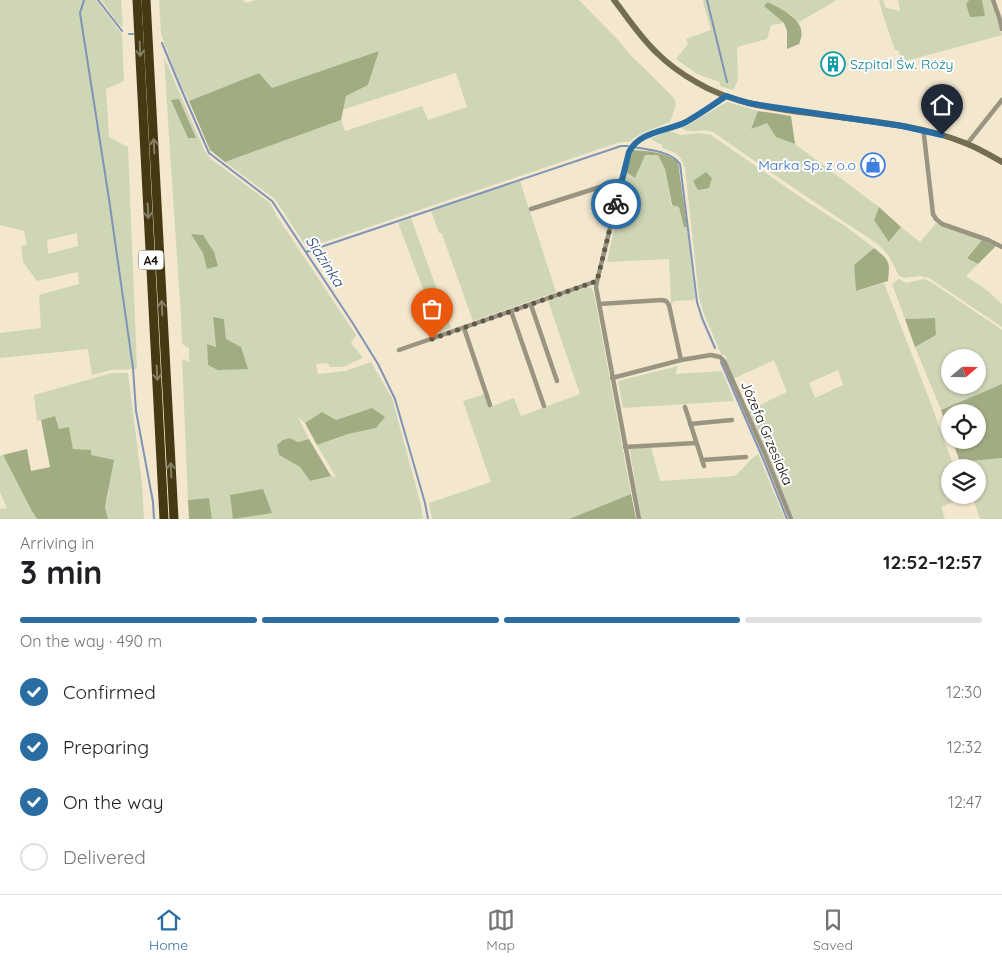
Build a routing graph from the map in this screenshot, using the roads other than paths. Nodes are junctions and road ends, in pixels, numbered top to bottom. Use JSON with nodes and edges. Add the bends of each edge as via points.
{"nodes":[{"id":1,"x":137,"y":0,"type":"edge"},
{"id":2,"x":146,"y":0,"type":"edge"},
{"id":3,"x":614,"y":0,"type":"edge"},
{"id":4,"x":993,"y":0,"type":"edge"},
{"id":5,"x":1002,"y":29,"type":"edge"},
{"id":6,"x":726,"y":96,"type":"junction"},
{"id":7,"x":1002,"y":100,"type":"edge"},
{"id":8,"x":924,"y":130,"type":"junction"},
{"id":9,"x":968,"y":144,"type":"junction"},
{"id":10,"x":1002,"y":162,"type":"edge"},
{"id":11,"x":622,"y":180,"type":"junction"},
{"id":12,"x":531,"y":209,"type":"dead end"},
{"id":13,"x":1002,"y":247,"type":"edge"},
{"id":14,"x":597,"y":281,"type":"junction"},
{"id":15,"x":531,"y":304,"type":"junction"},
{"id":16,"x":599,"y":304,"type":"junction"},
{"id":17,"x":511,"y":311,"type":"junction"},
{"id":18,"x":464,"y":328,"type":"junction"},
{"id":19,"x":399,"y":350,"type":"dead end"},
{"id":20,"x":681,"y":360,"type":"junction"},
{"id":21,"x":612,"y":378,"type":"junction"},
{"id":22,"x":557,"y":381,"type":"dead end"},
{"id":23,"x":490,"y":405,"type":"dead end"},
{"id":24,"x":544,"y":406,"type":"dead end"},
{"id":25,"x":685,"y":407,"type":"dead end"},
{"id":26,"x":732,"y":420,"type":"dead end"},
{"id":27,"x":690,"y":424,"type":"junction"},
{"id":28,"x":696,"y":443,"type":"junction"},
{"id":29,"x":626,"y":447,"type":"junction"},
{"id":30,"x":746,"y":457,"type":"dead end"},
{"id":31,"x":702,"y":460,"type":"junction"},
{"id":32,"x":704,"y":466,"type":"dead end"},
{"id":33,"x":164,"y":519,"type":"edge"},
{"id":34,"x":174,"y":519,"type":"edge"},
{"id":35,"x":639,"y":519,"type":"edge"},
{"id":36,"x":791,"y":519,"type":"edge"}],
"edges":[{"from":1,"to":33,"type":"highway","number":"A4","one_way":true},
{"from":34,"to":2,"type":"highway","number":"A4","one_way":true},
{"from":3,"to":6,"type":"main road","via":[[663,58],[696,82]]},
{"from":4,"to":5,"type":"street"},
{"from":6,"to":8,"type":"main road","via":[[748,103]]},
{"from":6,"to":11,"type":"street","via":[[684,123],[632,146]]},
{"from":7,"to":9,"type":"street"},
{"from":8,"to":9,"type":"main road"},
{"from":8,"to":13,"type":"street","via":[[936,219]]},
{"from":9,"to":10,"type":"main road"},
{"from":11,"to":12,"type":"street"},
{"from":11,"to":14,"type":"street"},
{"from":14,"to":15,"type":"street"},
{"from":14,"to":16,"type":"street"},
{"from":15,"to":17,"type":"street"},
{"from":15,"to":22,"type":"street"},
{"from":16,"to":20,"type":"street","via":[[666,301]]},
{"from":16,"to":21,"type":"street"},
{"from":17,"to":18,"type":"street"},
{"from":17,"to":24,"type":"street"},
{"from":18,"to":19,"type":"street"},
{"from":18,"to":23,"type":"street"},
{"from":20,"to":21,"type":"street"},
{"from":20,"to":36,"type":"street","name":"Józefa Grzesiaka","via":[[711,355],[724,361]]},
{"from":21,"to":29,"type":"street"},
{"from":25,"to":27,"type":"street"},
{"from":26,"to":27,"type":"street"},
{"from":27,"to":28,"type":"street"},
{"from":28,"to":29,"type":"street"},
{"from":28,"to":31,"type":"street"},
{"from":29,"to":35,"type":"street"},
{"from":30,"to":31,"type":"street"},
{"from":31,"to":32,"type":"street"}]}
